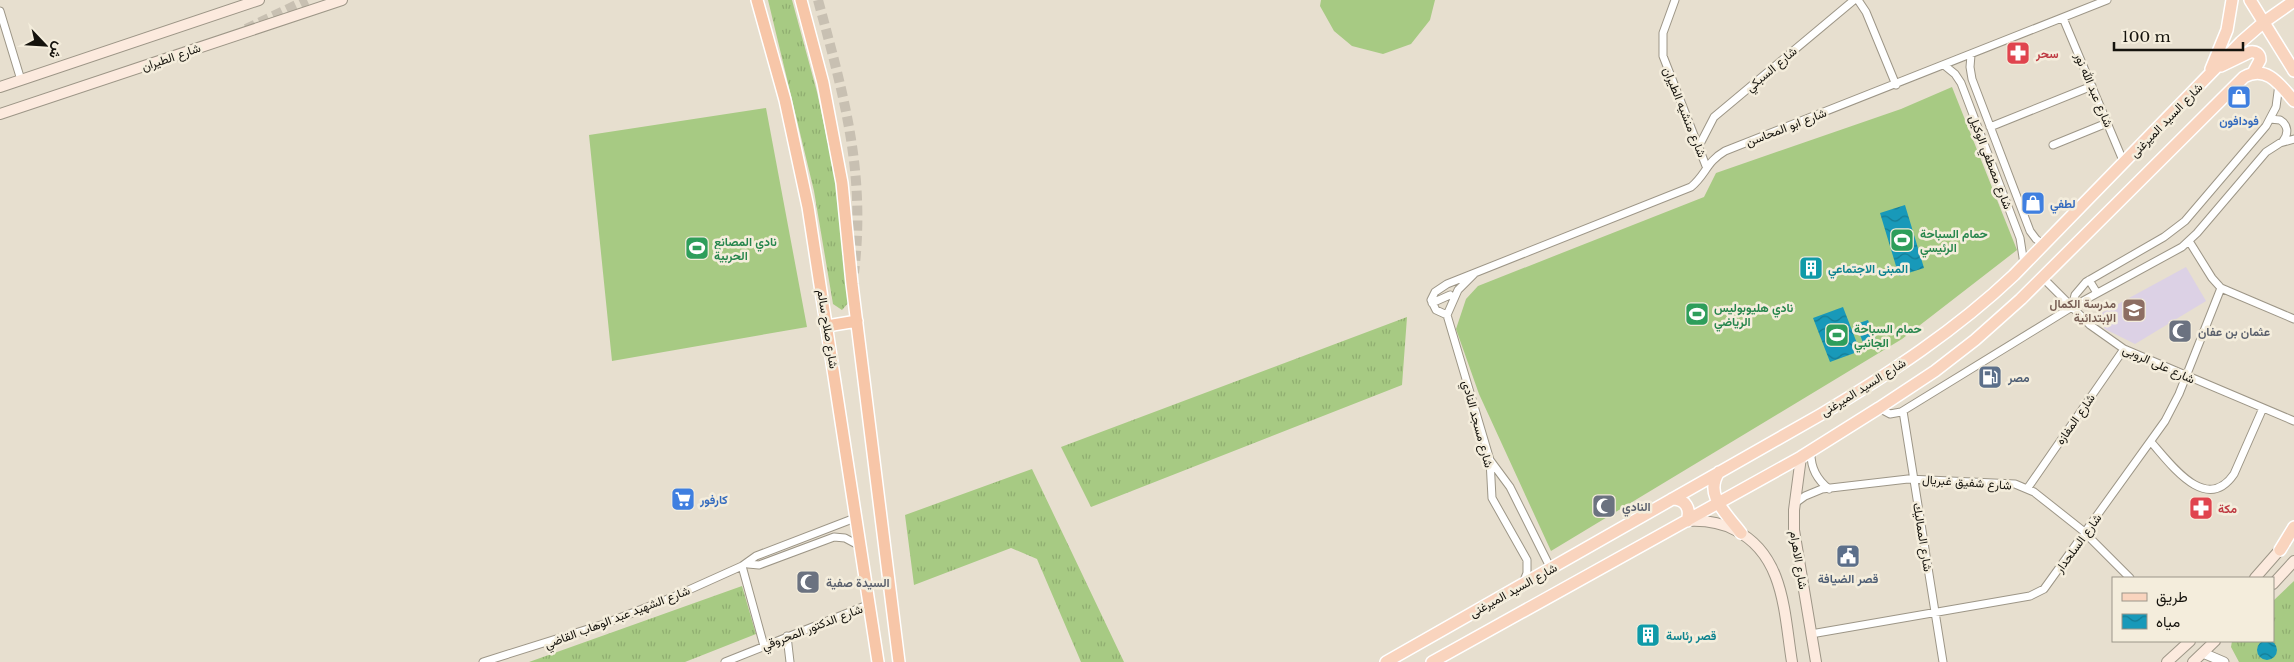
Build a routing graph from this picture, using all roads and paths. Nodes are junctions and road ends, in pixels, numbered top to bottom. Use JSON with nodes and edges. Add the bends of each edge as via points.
{"nodes":[{"id":1,"x":259,"y":0,"type":"edge"},
{"id":2,"x":342,"y":0,"type":"edge"},
{"id":3,"x":757,"y":0,"type":"edge"},
{"id":4,"x":801,"y":0,"type":"edge"},
{"id":5,"x":1674,"y":0,"type":"edge"},
{"id":6,"x":1854,"y":0,"type":"edge"},
{"id":7,"x":1858,"y":0,"type":"edge"},
{"id":8,"x":2107,"y":0,"type":"edge"},
{"id":9,"x":2232,"y":0,"type":"edge"},
{"id":10,"x":2250,"y":0,"type":"edge"},
{"id":11,"x":2294,"y":1,"type":"edge"},
{"id":12,"x":2092,"y":3,"type":"edge"},
{"id":13,"x":0,"y":11,"type":"edge"},
{"id":14,"x":2063,"y":18,"type":"junction"},
{"id":15,"x":2264,"y":22,"type":"junction"},
{"id":16,"x":1971,"y":55,"type":"junction"},
{"id":17,"x":1944,"y":65,"type":"junction"},
{"id":18,"x":2219,"y":66,"type":"junction"},
{"id":19,"x":2294,"y":71,"type":"edge"},
{"id":20,"x":2253,"y":73,"type":"junction"},
{"id":21,"x":21,"y":80,"type":"junction"},
{"id":22,"x":1896,"y":84,"type":"junction"},
{"id":23,"x":2279,"y":84,"type":"junction"},
{"id":24,"x":2200,"y":85,"type":"junction"},
{"id":25,"x":2092,"y":86,"type":"junction"},
{"id":26,"x":0,"y":87,"type":"edge"},
{"id":27,"x":2294,"y":101,"type":"edge"},
{"id":28,"x":0,"y":114,"type":"edge"},
{"id":29,"x":2270,"y":119,"type":"junction"},
{"id":30,"x":2107,"y":122,"type":"junction"},
{"id":31,"x":1990,"y":128,"type":"junction"},
{"id":32,"x":2294,"y":139,"type":"edge"},
{"id":33,"x":2284,"y":141,"type":"junction"},
{"id":34,"x":2053,"y":145,"type":"dead end"},
{"id":35,"x":1698,"y":146,"type":"junction"},
{"id":36,"x":2124,"y":163,"type":"junction"},
{"id":37,"x":1706,"y":166,"type":"junction"},
{"id":38,"x":2189,"y":241,"type":"junction"},
{"id":39,"x":2044,"y":245,"type":"junction"},
{"id":40,"x":2024,"y":266,"type":"junction"},
{"id":41,"x":1478,"y":272,"type":"junction"},
{"id":42,"x":2043,"y":278,"type":"junction"},
{"id":43,"x":2089,"y":280,"type":"junction"},
{"id":44,"x":1443,"y":286,"type":"junction"},
{"id":45,"x":2221,"y":288,"type":"junction"},
{"id":46,"x":2097,"y":293,"type":"junction"},
{"id":47,"x":1451,"y":297,"type":"junction"},
{"id":48,"x":1432,"y":303,"type":"junction"},
{"id":49,"x":2072,"y":307,"type":"junction"},
{"id":50,"x":1447,"y":315,"type":"junction"},
{"id":51,"x":2294,"y":319,"type":"edge"},
{"id":52,"x":857,"y":321,"type":"junction"},
{"id":53,"x":827,"y":326,"type":"junction"},
{"id":54,"x":2124,"y":349,"type":"junction"},
{"id":55,"x":2186,"y":377,"type":"junction"},
{"id":56,"x":1879,"y":408,"type":"junction"},
{"id":57,"x":2262,"y":408,"type":"junction"},
{"id":58,"x":1904,"y":411,"type":"junction"},
{"id":59,"x":2294,"y":421,"type":"edge"},
{"id":60,"x":2151,"y":442,"type":"junction"},
{"id":61,"x":1811,"y":450,"type":"junction"},
{"id":62,"x":1801,"y":457,"type":"junction"},
{"id":63,"x":1490,"y":460,"type":"junction"},
{"id":64,"x":1719,"y":472,"type":"junction"},
{"id":65,"x":1914,"y":478,"type":"junction"},
{"id":66,"x":1829,"y":488,"type":"junction"},
{"id":67,"x":2027,"y":488,"type":"junction"},
{"id":68,"x":1672,"y":498,"type":"junction"},
{"id":69,"x":1718,"y":503,"type":"junction"},
{"id":70,"x":1794,"y":504,"type":"junction"},
{"id":71,"x":855,"y":518,"type":"junction"},
{"id":72,"x":1686,"y":521,"type":"junction"},
{"id":73,"x":2294,"y":528,"type":"edge"},
{"id":74,"x":1741,"y":533,"type":"junction"},
{"id":75,"x":2086,"y":533,"type":"junction"},
{"id":76,"x":2294,"y":535,"type":"edge"},
{"id":77,"x":860,"y":546,"type":"junction"},
{"id":78,"x":2280,"y":550,"type":"junction"},
{"id":79,"x":2294,"y":561,"type":"edge"},
{"id":80,"x":745,"y":565,"type":"junction"},
{"id":81,"x":1551,"y":569,"type":"junction"},
{"id":82,"x":2129,"y":577,"type":"edge"},
{"id":83,"x":2256,"y":577,"type":"edge"},
{"id":84,"x":2274,"y":583,"type":"edge"},
{"id":85,"x":1522,"y":585,"type":"junction"},
{"id":86,"x":870,"y":604,"type":"junction"},
{"id":87,"x":1934,"y":613,"type":"junction"},
{"id":88,"x":1811,"y":634,"type":"junction"},
{"id":89,"x":787,"y":636,"type":"junction"},
{"id":90,"x":2189,"y":642,"type":"edge"},
{"id":91,"x":2214,"y":642,"type":"edge"},
{"id":92,"x":764,"y":646,"type":"junction"},
{"id":93,"x":2203,"y":653,"type":"junction"},
{"id":94,"x":484,"y":662,"type":"edge"},
{"id":95,"x":725,"y":662,"type":"edge"},
{"id":96,"x":790,"y":662,"type":"edge"},
{"id":97,"x":878,"y":662,"type":"edge"},
{"id":98,"x":900,"y":662,"type":"edge"},
{"id":99,"x":1386,"y":662,"type":"edge"},
{"id":100,"x":1432,"y":662,"type":"edge"},
{"id":101,"x":1792,"y":662,"type":"edge"},
{"id":102,"x":1816,"y":662,"type":"edge"},
{"id":103,"x":1943,"y":662,"type":"edge"},
{"id":104,"x":2167,"y":662,"type":"edge"},
{"id":105,"x":2193,"y":662,"type":"edge"},
{"id":106,"x":2224,"y":662,"type":"edge"}],
"edges":[{"from":1,"to":21,"type":"main road","name":"شارع الطيران"},
{"from":2,"to":28,"type":"main road","name":"شارع الطيران"},
{"from":3,"to":53,"type":"highway","name":"شارع صلاح سالم","via":[[799,163]]},
{"from":4,"to":52,"type":"highway","via":[[835,141]]},
{"from":5,"to":35,"type":"street","name":"شارع منشيه الطيران","via":[[1663,32],[1663,56]]},
{"from":6,"to":35,"type":"street","name":"شارع السبكي","via":[[1714,117]]},
{"from":7,"to":22,"type":"street"},
{"from":8,"to":12,"type":"street","name":"شارع ابو المحاسن"},
{"from":9,"to":24,"type":"main road","via":[[2224,42]]},
{"from":10,"to":15,"type":"main road"},
{"from":11,"to":15,"type":"main road","name":"شارع السيد الميرغنى"},
{"from":12,"to":14,"type":"street","name":"شارع ابو المحاسن"},
{"from":13,"to":21,"type":"street"},
{"from":14,"to":16,"type":"street","name":"شارع ابو المحاسن"},
{"from":14,"to":25,"type":"street","name":"شارع عبد الله نور"},
{"from":15,"to":18,"type":"main road","name":"شارع السيد الميرغنى"},
{"from":15,"to":19,"type":"main road"},
{"from":16,"to":17,"type":"street","name":"شارع ابو المحاسن"},
{"from":16,"to":31,"type":"street","name":"شارع مصطفي الوكيل","via":[[1971,75]]},
{"from":17,"to":22,"type":"street","name":"شارع ابو المحاسن"},
{"from":17,"to":40,"type":"street","name":"شارع مصطفي الوكيل","via":[[1955,74],[1960,84],[2020,238]]},
{"from":18,"to":20,"type":"main road","via":[[2255,52],[2260,60],[2258,69]]},
{"from":18,"to":24,"type":"main road","name":"شارع السيد الميرغنى"},
{"from":20,"to":23,"type":"main road","via":[[2268,75]]},
{"from":20,"to":42,"type":"main road","name":"شارع السيد الميرغنى","via":[[2236,84]]},
{"from":21,"to":26,"type":"main road","name":"شارع الطيران"},
{"from":22,"to":37,"type":"street","name":"شارع ابو المحاسن","via":[[1725,151]]},
{"from":23,"to":27,"type":"main road"},
{"from":23,"to":29,"type":"street","via":[[2277,102]]},
{"from":24,"to":36,"type":"main road","name":"شارع السيد الميرغنى"},
{"from":25,"to":30,"type":"street","name":"شارع عبد الله نور"},
{"from":25,"to":31,"type":"street"},
{"from":29,"to":33,"type":"street","via":[[2280,120],[2286,126]]},
{"from":29,"to":43,"type":"street","via":[[2181,224]]},
{"from":30,"to":34,"type":"street"},
{"from":30,"to":36,"type":"street","name":"شارع عبد الله نور"},
{"from":31,"to":39,"type":"street","name":"شارع مصطفي الوكيل","via":[[2030,231]]},
{"from":32,"to":33,"type":"street"},
{"from":33,"to":38,"type":"street","via":[[2266,152]]},
{"from":35,"to":37,"type":"street","name":"شارع منشيه الطيران"},
{"from":36,"to":39,"type":"main road","name":"شارع السيد الميرغنى"},
{"from":37,"to":41,"type":"street","name":"شارع ابو المحاسن","via":[[1696,183],[1685,190]]},
{"from":38,"to":45,"type":"street"},
{"from":38,"to":46,"type":"street"},
{"from":39,"to":40,"type":"main road","name":"شارع السيد الميرغنى"},
{"from":40,"to":64,"type":"main road","name":"شارع السيد الميرغنى","via":[[1974,311],[1921,351]]},
{"from":41,"to":44,"type":"street","name":"شارع ابو المحاسن"},
{"from":41,"to":47,"type":"street","name":"شارع ابو المحاسن"},
{"from":42,"to":49,"type":"street","name":"شارع على الروبى"},
{"from":42,"to":56,"type":"main road","name":"شارع السيد الميرغنى","via":[[1975,340]]},
{"from":43,"to":46,"type":"street"},
{"from":43,"to":49,"type":"street","via":[[2078,290]]},
{"from":44,"to":47,"type":"street"},
{"from":44,"to":48,"type":"street","via":[[1432,295]]},
{"from":45,"to":51,"type":"street"},
{"from":45,"to":55,"type":"street","name":"شارع السلحدار"},
{"from":46,"to":49,"type":"street"},
{"from":47,"to":48,"type":"street"},
{"from":47,"to":50,"type":"street","name":"شارع ابو المحاسن"},
{"from":48,"to":50,"type":"street","via":[[1436,310]]},
{"from":49,"to":54,"type":"street","name":"شارع على الروبى","via":[[2096,330]]},
{"from":49,"to":58,"type":"street"},
{"from":50,"to":63,"type":"street","name":"شارع مسجد النادي"},
{"from":52,"to":53,"type":"highway"},
{"from":52,"to":98,"type":"highway"},
{"from":53,"to":71,"type":"highway","name":"شارع صلاح سالم"},
{"from":54,"to":55,"type":"street","name":"شارع على الروبى"},
{"from":54,"to":67,"type":"street","name":"شارع المفازه"},
{"from":55,"to":57,"type":"street","name":"شارع على الروبى"},
{"from":55,"to":60,"type":"street","name":"شارع السلحدار","via":[[2171,411]]},
{"from":56,"to":58,"type":"street","via":[[1892,414]]},
{"from":56,"to":61,"type":"main road","name":"شارع السيد الميرغنى"},
{"from":57,"to":59,"type":"street","name":"شارع على الروبى"},
{"from":57,"to":60,"type":"street","via":[[2234,474],[2216,488],[2200,488],[2190,483]]},
{"from":58,"to":65,"type":"street","name":"شارع المماليك"},
{"from":60,"to":75,"type":"street","name":"شارع السلحدار"},
{"from":61,"to":62,"type":"main road","name":"شارع السيد الميرغنى"},
{"from":61,"to":66,"type":"street","via":[[1811,463],[1816,475]]},
{"from":62,"to":69,"type":"main road","name":"شارع السيد الميرغنى"},
{"from":62,"to":70,"type":"main road","name":"شارع الاهرام"},
{"from":63,"to":81,"type":"street","via":[[1510,487]]},
{"from":63,"to":85,"type":"street","name":"شارع مسجد النادي","via":[[1490,488],[1494,503],[1526,560],[1527,573]]},
{"from":64,"to":68,"type":"main road","name":"شارع السيد الميرغنى"},
{"from":64,"to":69,"type":"main road","via":[[1713,487]]},
{"from":65,"to":66,"type":"street","name":"شارع شفيق غبريال"},
{"from":65,"to":67,"type":"street","name":"شارع شفيق غبريال","via":[[2011,484]]},
{"from":65,"to":87,"type":"street","name":"شارع المماليك"},
{"from":66,"to":70,"type":"street","name":"شارع شفيق غبريال","via":[[1810,493]]},
{"from":67,"to":75,"type":"street","name":"شارع شفيق غبريال"},
{"from":68,"to":72,"type":"main road","via":[[1687,505],[1689,515]]},
{"from":68,"to":81,"type":"main road","name":"شارع السيد الميرغنى"},
{"from":69,"to":72,"type":"main road","name":"شارع السيد الميرغنى"},
{"from":69,"to":74,"type":"main road"},
{"from":70,"to":88,"type":"main road","name":"شارع الاهرام","via":[[1794,530]]},
{"from":71,"to":77,"type":"highway","name":"شارع صلاح سالم"},
{"from":71,"to":80,"type":"street","name":"شارع الشهيد عبد الوهاب القاضي","via":[[756,556]]},
{"from":72,"to":74,"type":"main road","name":"شارع الاهرام","via":[[1715,522]]},
{"from":72,"to":100,"type":"main road","name":"شارع السيد الميرغنى"},
{"from":73,"to":78,"type":"main road"},
{"from":74,"to":101,"type":"main road","name":"شارع الاهرام","via":[[1763,551],[1777,576]]},
{"from":75,"to":82,"type":"street","name":"شارع شفيق غبريال"},
{"from":75,"to":87,"type":"street","name":"شارع السلحدار","via":[[2048,585],[2036,594]]},
{"from":76,"to":78,"type":"main road"},
{"from":77,"to":80,"type":"street","name":"شارع الشهيد عبد الوهاب القاضي","via":[[851,540],[834,537],[759,565]]},
{"from":77,"to":86,"type":"highway","name":"شارع صلاح سالم"},
{"from":78,"to":83,"type":"main road"},
{"from":79,"to":84,"type":"main road"},
{"from":80,"to":92,"type":"street"},
{"from":80,"to":94,"type":"street","name":"شارع الشهيد عبد الوهاب القاضي","via":[[604,624]]},
{"from":81,"to":85,"type":"main road","name":"شارع السيد الميرغنى"},
{"from":85,"to":99,"type":"main road","name":"شارع السيد الميرغنى"},
{"from":86,"to":89,"type":"street","name":"شارع الدكتور المحروقي"},
{"from":86,"to":97,"type":"highway","name":"شارع صلاح سالم"},
{"from":87,"to":88,"type":"street","name":"شارع السلحدار"},
{"from":87,"to":103,"type":"street","name":"شارع المماليك"},
{"from":88,"to":102,"type":"main road","name":"شارع الاهرام"},
{"from":89,"to":92,"type":"street","name":"شارع الدكتور المحروقي"},
{"from":89,"to":96,"type":"street"},
{"from":90,"to":104,"type":"main road"},
{"from":91,"to":93,"type":"main road"},
{"from":92,"to":95,"type":"street","name":"شارع الدكتور المحروقي"},
{"from":93,"to":105,"type":"main road"},
{"from":93,"to":106,"type":"street"}]}
